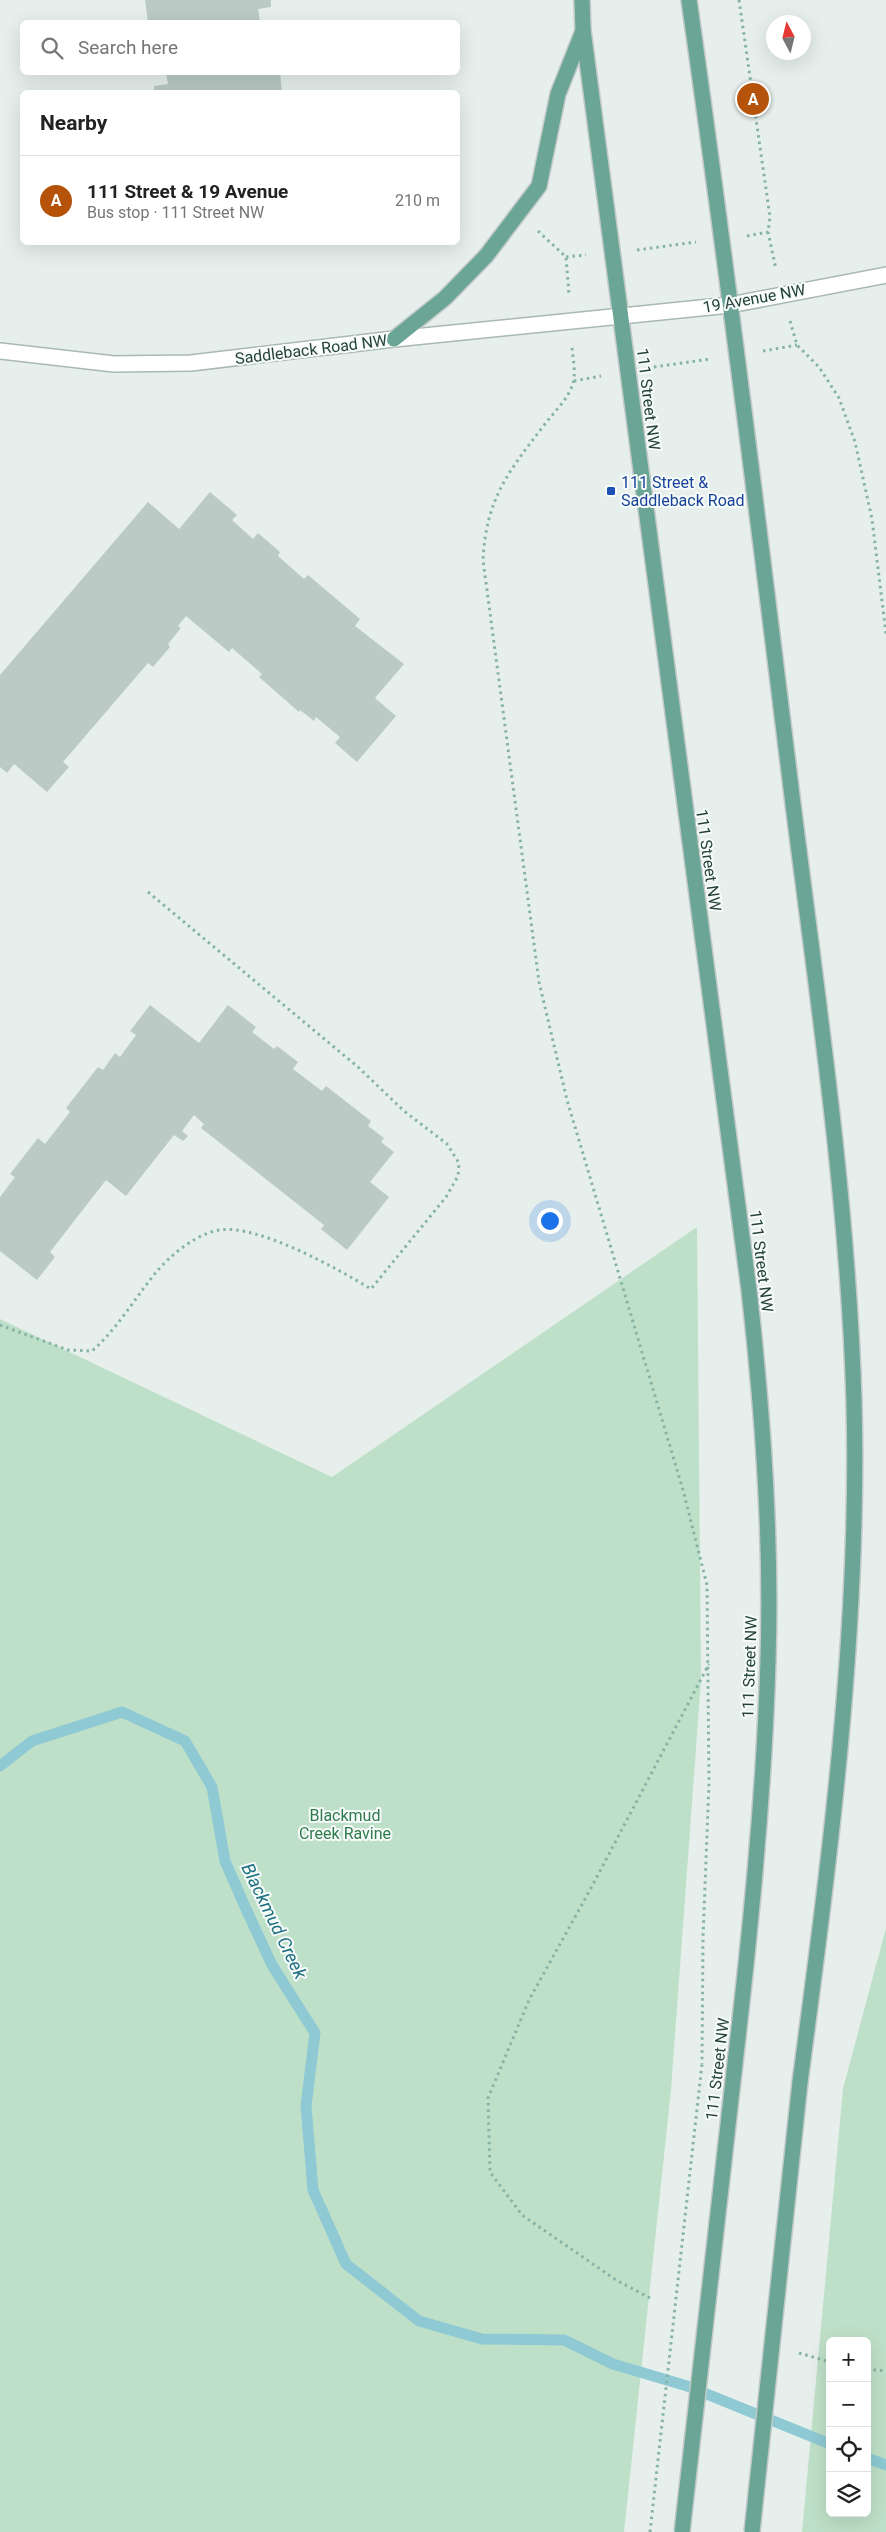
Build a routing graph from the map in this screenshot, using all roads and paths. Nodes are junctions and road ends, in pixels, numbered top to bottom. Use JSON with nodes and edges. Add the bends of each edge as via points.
{"nodes":[{"id":1,"x":582,"y":0,"type":"edge"},
{"id":2,"x":689,"y":0,"type":"edge"},
{"id":3,"x":739,"y":0,"type":"edge"},
{"id":4,"x":583,"y":30,"type":"junction"},
{"id":5,"x":532,"y":226,"type":"dead end"},
{"id":6,"x":768,"y":232,"type":"junction"},
{"id":7,"x":723,"y":239,"type":"junction"},
{"id":8,"x":612,"y":253,"type":"junction"},
{"id":9,"x":886,"y":276,"type":"edge"},
{"id":10,"x":782,"y":293,"type":"junction"},
{"id":11,"x":730,"y":304,"type":"junction"},
{"id":12,"x":621,"y":317,"type":"junction"},
{"id":13,"x":394,"y":339,"type":"junction"},
{"id":14,"x":0,"y":351,"type":"edge"},
{"id":15,"x":737,"y":355,"type":"junction"},
{"id":16,"x":627,"y":370,"type":"junction"},
{"id":17,"x":886,"y":634,"type":"edge"},
{"id":18,"x":148,"y":892,"type":"dead end"},
{"id":19,"x":0,"y":1325,"type":"edge"},
{"id":20,"x":709,"y":1663,"type":"junction"},
{"id":21,"x":650,"y":2298,"type":"dead end"},
{"id":22,"x":799,"y":2353,"type":"dead end"},
{"id":23,"x":826,"y":2361,"type":"edge"},
{"id":24,"x":871,"y":2369,"type":"edge"},
{"id":25,"x":886,"y":2371,"type":"edge"},
{"id":26,"x":650,"y":2532,"type":"edge"},
{"id":27,"x":682,"y":2532,"type":"edge"},
{"id":28,"x":752,"y":2532,"type":"edge"}],
"edges":[{"from":1,"to":4,"type":"main road","name":"111 Street NW"},
{"from":2,"to":7,"type":"main road"},
{"from":3,"to":6,"type":"path","via":[[770,217]]},
{"from":4,"to":8,"type":"main road","name":"111 Street NW"},
{"from":4,"to":13,"type":"main road","via":[[558,94],[539,186],[486,256],[445,298]]},
{"from":5,"to":8,"type":"path","via":[[566,257]]},
{"from":6,"to":7,"type":"path"},
{"from":6,"to":10,"type":"path"},
{"from":7,"to":8,"type":"path"},
{"from":7,"to":11,"type":"main road"},
{"from":8,"to":12,"type":"main road","name":"111 Street NW"},
{"from":9,"to":10,"type":"street","name":"19 Avenue NW"},
{"from":10,"to":11,"type":"street","name":"19 Avenue NW"},
{"from":11,"to":12,"type":"street","name":"19 Avenue NW"},
{"from":11,"to":15,"type":"main road"},
{"from":12,"to":13,"type":"street","name":"Saddleback Road NW"},
{"from":12,"to":16,"type":"main road","name":"111 Street NW"},
{"from":13,"to":14,"type":"street","name":"Saddleback Road NW","via":[[191,363],[114,364]]},
{"from":15,"to":16,"type":"path"},
{"from":15,"to":17,"type":"path","via":[[797,346],[820,367],[839,398],[855,442],[872,519]]},
{"from":15,"to":28,"type":"main road","bridge":true,"via":[[835,1144],[854,1401],[853,1533],[847,1658],[822,1917],[800,2082]]},
{"from":16,"to":20,"type":"path","via":[[574,381],[568,395],[500,486],[484,536],[483,560],[539,982],[567,1100],[683,1490],[707,1585]]},
{"from":16,"to":27,"type":"main road","name":"111 Street NW","bridge":true,"via":[[749,1290],[762,1407],[767,1506],[768,1659],[752,1922]]},
{"from":18,"to":19,"type":"path","via":[[447,1144],[459,1163],[458,1176],[446,1197],[370,1289],[319,1260],[281,1244],[249,1233],[220,1230],[194,1240],[158,1270],[109,1335],[92,1351],[68,1350]]},
{"from":20,"to":21,"type":"path","via":[[529,2000],[488,2098],[490,2172],[522,2215],[616,2280]]},
{"from":20,"to":26,"type":"path","bridge":true,"via":[[702,2064]]},
{"from":22,"to":23,"type":"path"},
{"from":24,"to":25,"type":"path"}]}
